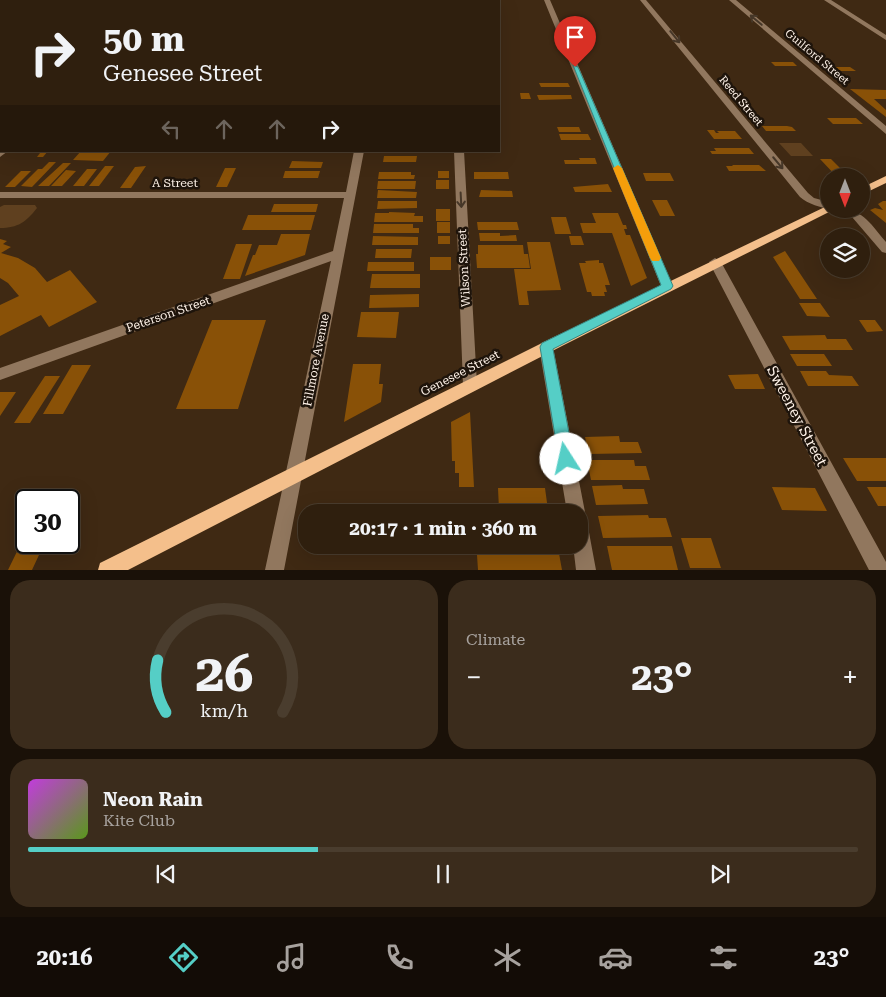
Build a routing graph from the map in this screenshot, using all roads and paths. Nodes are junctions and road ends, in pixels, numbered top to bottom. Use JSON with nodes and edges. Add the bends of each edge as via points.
{"nodes":[{"id":1,"x":547,"y":0,"type":"edge"},
{"id":2,"x":644,"y":0,"type":"edge"},
{"id":3,"x":732,"y":0,"type":"edge"},
{"id":4,"x":827,"y":0,"type":"edge"},
{"id":5,"x":886,"y":38,"type":"edge"},
{"id":6,"x":886,"y":131,"type":"edge"},
{"id":7,"x":359,"y":152,"type":"edge"},
{"id":8,"x":458,"y":152,"type":"edge"},
{"id":9,"x":886,"y":179,"type":"edge"},
{"id":10,"x":870,"y":187,"type":"edge"},
{"id":11,"x":0,"y":195,"type":"edge"},
{"id":12,"x":350,"y":195,"type":"junction"},
{"id":13,"x":820,"y":204,"type":"edge"},
{"id":14,"x":820,"y":211,"type":"edge"},
{"id":15,"x":860,"y":218,"type":"edge"},
{"id":16,"x":886,"y":248,"type":"edge"},
{"id":17,"x":337,"y":254,"type":"junction"},
{"id":18,"x":715,"y":262,"type":"junction"},
{"id":19,"x":667,"y":286,"type":"junction"},
{"id":20,"x":546,"y":347,"type":"junction"},
{"id":21,"x":0,"y":374,"type":"edge"},
{"id":22,"x":470,"y":385,"type":"junction"},
{"id":23,"x":293,"y":477,"type":"junction"},
{"id":24,"x":575,"y":504,"type":"edge"},
{"id":25,"x":583,"y":554,"type":"edge"},
{"id":26,"x":107,"y":570,"type":"edge"},
{"id":27,"x":274,"y":570,"type":"edge"},
{"id":28,"x":586,"y":570,"type":"edge"},
{"id":29,"x":880,"y":570,"type":"edge"}],
"edges":[{"from":1,"to":19,"type":"street"},
{"from":2,"to":13,"type":"street","name":"Reed Street","one_way":true,"via":[[804,195]]},
{"from":6,"to":3,"type":"street","name":"Guilford Street","one_way":true},
{"from":4,"to":5,"type":"street"},
{"from":7,"to":12,"type":"street","name":"Fillmore Avenue"},
{"from":8,"to":22,"type":"street","name":"Wilson Street","one_way":true},
{"from":9,"to":10,"type":"main road"},
{"from":11,"to":12,"type":"street","name":"A Street"},
{"from":12,"to":17,"type":"street","name":"Fillmore Avenue"},
{"from":14,"to":18,"type":"main road","name":"Genesee Street"},
{"from":15,"to":16,"type":"street"},
{"from":17,"to":21,"type":"street","name":"Peterson Street"},
{"from":17,"to":23,"type":"street","name":"Fillmore Avenue"},
{"from":18,"to":19,"type":"main road","name":"Genesee Street"},
{"from":18,"to":29,"type":"street","name":"Sweeney Street"},
{"from":19,"to":20,"type":"main road","name":"Genesee Street"},
{"from":20,"to":22,"type":"main road","name":"Genesee Street"},
{"from":20,"to":24,"type":"street"},
{"from":22,"to":23,"type":"main road","name":"Genesee Street"},
{"from":23,"to":26,"type":"main road","name":"Genesee Street"},
{"from":23,"to":27,"type":"street","name":"Fillmore Avenue"},
{"from":25,"to":28,"type":"street"}]}
